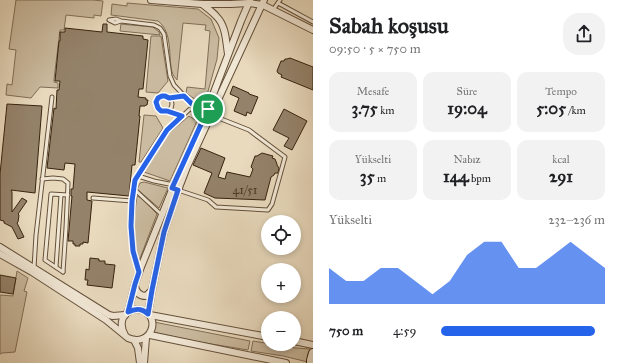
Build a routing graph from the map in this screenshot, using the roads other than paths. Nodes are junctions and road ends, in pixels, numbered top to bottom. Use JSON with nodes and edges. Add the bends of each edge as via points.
{"nodes":[{"id":1,"x":151,"y":0,"type":"edge"},
{"id":2,"x":249,"y":1,"type":"edge"},
{"id":3,"x":279,"y":1,"type":"edge"},
{"id":4,"x":263,"y":2,"type":"edge"},
{"id":5,"x":202,"y":4,"type":"junction"},
{"id":6,"x":273,"y":10,"type":"junction"},
{"id":7,"x":121,"y":21,"type":"dead end"},
{"id":8,"x":313,"y":22,"type":"edge"},
{"id":9,"x":313,"y":30,"type":"edge"},
{"id":10,"x":228,"y":57,"type":"junction"},
{"id":11,"x":184,"y":96,"type":"junction"},
{"id":12,"x":52,"y":97,"type":"dead end"},
{"id":13,"x":169,"y":98,"type":"junction"},
{"id":14,"x":167,"y":111,"type":"junction"},
{"id":15,"x":208,"y":112,"type":"junction"},
{"id":16,"x":182,"y":116,"type":"junction"},
{"id":17,"x":138,"y":176,"type":"junction"},
{"id":18,"x":42,"y":179,"type":"junction"},
{"id":19,"x":175,"y":188,"type":"junction"},
{"id":20,"x":134,"y":189,"type":"junction"},
{"id":21,"x":60,"y":195,"type":"junction"},
{"id":22,"x":68,"y":195,"type":"junction"},
{"id":23,"x":93,"y":198,"type":"dead end"},
{"id":24,"x":132,"y":201,"type":"junction"},
{"id":25,"x":162,"y":215,"type":"junction"},
{"id":26,"x":0,"y":248,"type":"edge"},
{"id":27,"x":0,"y":254,"type":"edge"},
{"id":28,"x":56,"y":267,"type":"junction"},
{"id":29,"x":34,"y":268,"type":"junction"},
{"id":30,"x":139,"y":272,"type":"junction"},
{"id":31,"x":135,"y":284,"type":"junction"},
{"id":32,"x":152,"y":290,"type":"junction"},
{"id":33,"x":127,"y":313,"type":"junction"},
{"id":34,"x":149,"y":315,"type":"junction"},
{"id":35,"x":125,"y":335,"type":"junction"},
{"id":36,"x":148,"y":336,"type":"junction"},
{"id":37,"x":261,"y":336,"type":"edge"},
{"id":38,"x":134,"y":340,"type":"junction"},
{"id":39,"x":301,"y":342,"type":"edge"},
{"id":40,"x":313,"y":345,"type":"edge"},
{"id":41,"x":313,"y":353,"type":"edge"},
{"id":42,"x":140,"y":363,"type":"edge"},
{"id":43,"x":144,"y":363,"type":"edge"},
{"id":44,"x":286,"y":363,"type":"edge"},
{"id":45,"x":311,"y":363,"type":"edge"}],
"edges":[{"from":1,"to":5,"type":"street"},
{"from":2,"to":4,"type":"street"},
{"from":2,"to":5,"type":"street"},
{"from":2,"to":10,"type":"street"},
{"from":3,"to":6,"type":"lane"},
{"from":3,"to":8,"type":"lane"},
{"from":4,"to":6,"type":"street"},
{"from":4,"to":15,"type":"street"},
{"from":5,"to":10,"type":"street","via":[[218,18],[223,27]]},
{"from":6,"to":9,"type":"street"},
{"from":7,"to":11,"type":"lane","via":[[154,25],[162,30],[170,76]]},
{"from":10,"to":15,"type":"street"},
{"from":11,"to":13,"type":"lane"},
{"from":11,"to":15,"type":"lane","via":[[192,104]]},
{"from":12,"to":18,"type":"lane"},
{"from":13,"to":14,"type":"lane","via":[[171,106]]},
{"from":13,"to":14,"type":"lane","via":[[160,97],[156,102],[159,110]]},
{"from":14,"to":16,"type":"lane"},
{"from":15,"to":16,"type":"lane","via":[[190,109]]},
{"from":15,"to":19,"type":"street","via":[[187,167]]},
{"from":15,"to":19,"type":"lane","via":[[249,130],[285,158],[272,204],[268,210],[216,207],[208,200]]},
{"from":16,"to":17,"type":"lane","via":[[167,130]]},
{"from":17,"to":19,"type":"lane"},
{"from":17,"to":20,"type":"lane"},
{"from":18,"to":22,"type":"lane","via":[[63,179],[68,183]]},
{"from":18,"to":29,"type":"lane"},
{"from":19,"to":25,"type":"street"},
{"from":19,"to":32,"type":"street"},
{"from":20,"to":24,"type":"lane"},
{"from":20,"to":25,"type":"lane"},
{"from":21,"to":22,"type":"lane"},
{"from":21,"to":28,"type":"lane"},
{"from":21,"to":28,"type":"lane","via":[[51,194],[45,260]]},
{"from":22,"to":28,"type":"lane","via":[[62,272]]},
{"from":23,"to":24,"type":"lane"},
{"from":24,"to":30,"type":"lane","via":[[131,233]]},
{"from":25,"to":30,"type":"street"},
{"from":26,"to":29,"type":"street"},
{"from":27,"to":35,"type":"street","via":[[106,320]]},
{"from":29,"to":33,"type":"street","via":[[109,315]]},
{"from":30,"to":31,"type":"street"},
{"from":31,"to":32,"type":"street","via":[[136,291],[142,296],[146,296]]},
{"from":31,"to":33,"type":"street"},
{"from":32,"to":34,"type":"street"},
{"from":33,"to":34,"type":"street","via":[[137,309]]},
{"from":33,"to":35,"type":"street","via":[[121,325]]},
{"from":34,"to":36,"type":"street","via":[[153,325]]},
{"from":34,"to":37,"type":"street"},
{"from":35,"to":38,"type":"street"},
{"from":36,"to":38,"type":"street","via":[[142,340]]},
{"from":36,"to":43,"type":"street"},
{"from":36,"to":44,"type":"street"},
{"from":38,"to":42,"type":"street"},
{"from":39,"to":40,"type":"street"},
{"from":41,"to":45,"type":"street"}]}
